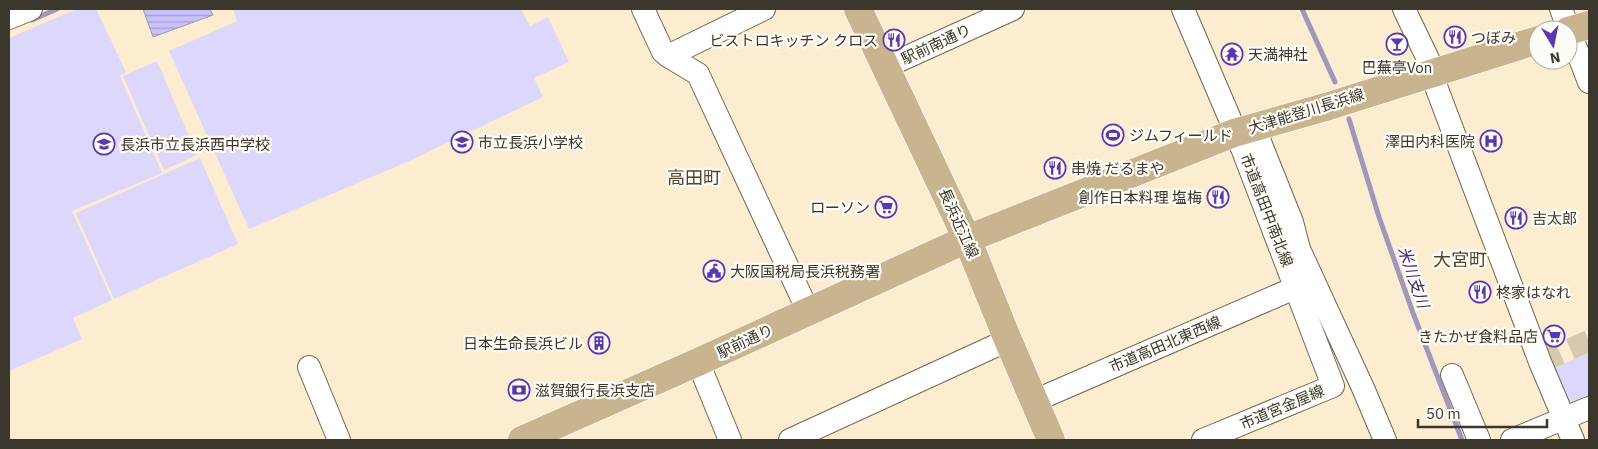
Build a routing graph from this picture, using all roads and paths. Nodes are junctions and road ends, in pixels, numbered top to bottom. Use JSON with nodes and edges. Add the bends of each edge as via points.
{"nodes":[{"id":1,"x":31,"y":9,"type":"edge"},
{"id":2,"x":643,"y":9,"type":"edge"},
{"id":3,"x":764,"y":9,"type":"edge"},
{"id":4,"x":858,"y":9,"type":"edge"},
{"id":5,"x":1013,"y":9,"type":"edge"},
{"id":6,"x":1183,"y":9,"type":"edge"},
{"id":7,"x":1404,"y":9,"type":"edge"},
{"id":8,"x":9,"y":18,"type":"edge"},
{"id":9,"x":1528,"y":43,"type":"edge"},
{"id":10,"x":1578,"y":44,"type":"edge"},
{"id":11,"x":668,"y":56,"type":"junction"},
{"id":12,"x":885,"y":67,"type":"junction"},
{"id":13,"x":1432,"y":73,"type":"junction"},
{"id":14,"x":1589,"y":82,"type":"edge"},
{"id":15,"x":1246,"y":130,"type":"junction"},
{"id":16,"x":967,"y":239,"type":"junction"},
{"id":17,"x":1297,"y":287,"type":"junction"},
{"id":18,"x":808,"y":311,"type":"junction"},
{"id":19,"x":1008,"y":340,"type":"junction"},
{"id":20,"x":698,"y":362,"type":"junction"},
{"id":21,"x":309,"y":367,"type":"dead end"},
{"id":22,"x":1452,"y":375,"type":"dead end"},
{"id":23,"x":1333,"y":386,"type":"joint"},
{"id":24,"x":1034,"y":401,"type":"junction"},
{"id":25,"x":1589,"y":408,"type":"edge"},
{"id":26,"x":1564,"y":419,"type":"junction"},
{"id":27,"x":339,"y":440,"type":"edge"},
{"id":28,"x":522,"y":440,"type":"edge"},
{"id":29,"x":730,"y":440,"type":"edge"},
{"id":30,"x":790,"y":440,"type":"edge"},
{"id":31,"x":1051,"y":440,"type":"edge"},
{"id":32,"x":1203,"y":440,"type":"edge"},
{"id":33,"x":1385,"y":440,"type":"edge"},
{"id":34,"x":1479,"y":440,"type":"edge"},
{"id":35,"x":1512,"y":440,"type":"edge"},
{"id":36,"x":1573,"y":440,"type":"edge"}],
"edges":[{"from":1,"to":8,"type":"street"},
{"from":2,"to":11,"type":"street","via":[[663,52]]},
{"from":3,"to":11,"type":"street"},
{"from":4,"to":12,"type":"main road","name":"長浜近江線"},
{"from":5,"to":12,"type":"street","name":"駅前南通り"},
{"from":6,"to":15,"type":"street","name":"市道高田中南北線","via":[[1230,119]]},
{"from":7,"to":13,"type":"street"},
{"from":9,"to":13,"type":"main road","name":"大津能登川長浜線"},
{"from":10,"to":14,"type":"street"},
{"from":11,"to":18,"type":"street","via":[[698,74]]},
{"from":12,"to":16,"type":"main road","name":"長浜近江線"},
{"from":13,"to":15,"type":"main road","name":"大津能登川長浜線"},
{"from":13,"to":26,"type":"street"},
{"from":15,"to":16,"type":"main road","name":"大津能登川長浜線"},
{"from":15,"to":17,"type":"street","name":"市道高田中南北線","via":[[1242,148]]},
{"from":15,"to":33,"type":"street","via":[[1260,142],[1292,222],[1299,249]]},
{"from":16,"to":18,"type":"main road","name":"駅前通り"},
{"from":16,"to":19,"type":"main road","name":"長浜近江線"},
{"from":17,"to":23,"type":"street","name":"市道高田中南北線"},
{"from":17,"to":24,"type":"street","name":"市道高田北東西線"},
{"from":18,"to":20,"type":"main road","name":"駅前通り"},
{"from":19,"to":24,"type":"main road","name":"長浜近江線"},
{"from":19,"to":30,"type":"street"},
{"from":20,"to":28,"type":"main road","name":"駅前通り"},
{"from":20,"to":29,"type":"street"},
{"from":21,"to":27,"type":"street"},
{"from":22,"to":34,"type":"street"},
{"from":23,"to":32,"type":"street","name":"市道宮金屋線"},
{"from":24,"to":31,"type":"main road","name":"長浜近江線"},
{"from":25,"to":26,"type":"street"},
{"from":26,"to":35,"type":"street"},
{"from":26,"to":36,"type":"street"}]}
